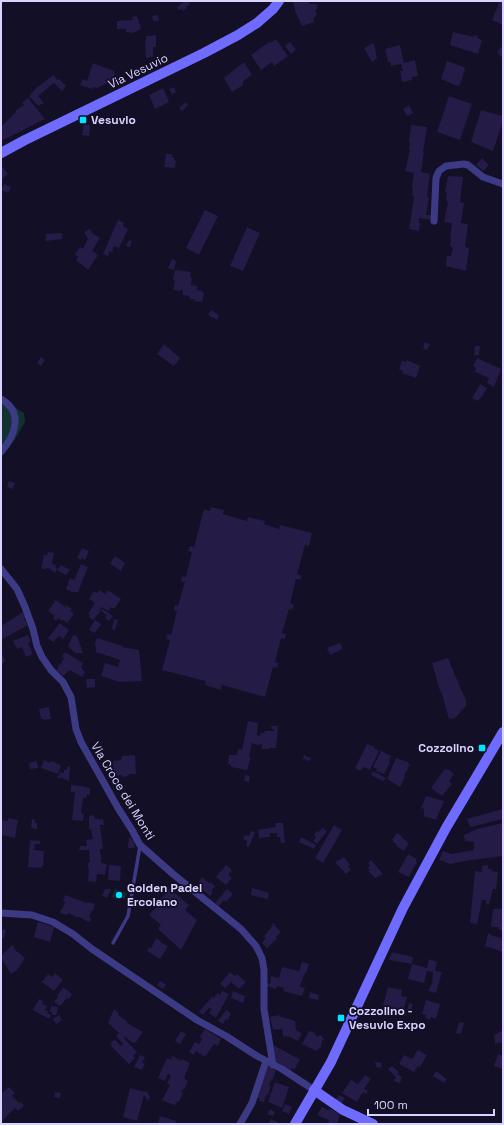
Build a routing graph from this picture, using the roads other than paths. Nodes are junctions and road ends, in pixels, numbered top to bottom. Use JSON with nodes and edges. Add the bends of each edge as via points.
{"nodes":[{"id":1,"x":279,"y":1,"type":"edge"},
{"id":2,"x":1,"y":153,"type":"edge"},
{"id":3,"x":503,"y":184,"type":"edge"},
{"id":4,"x":434,"y":220,"type":"dead end"},
{"id":5,"x":1,"y":399,"type":"edge"},
{"id":6,"x":1,"y":452,"type":"edge"},
{"id":7,"x":1,"y":569,"type":"edge"},
{"id":8,"x":1,"y":578,"type":"edge"},
{"id":9,"x":10,"y":580,"type":"junction"},
{"id":10,"x":503,"y":732,"type":"edge"},
{"id":11,"x":140,"y":845,"type":"junction"},
{"id":12,"x":1,"y":913,"type":"edge"},
{"id":13,"x":112,"y":943,"type":"dead end"},
{"id":14,"x":270,"y":1063,"type":"junction"},
{"id":15,"x":314,"y":1090,"type":"junction"},
{"id":16,"x":240,"y":1124,"type":"edge"},
{"id":17,"x":295,"y":1124,"type":"edge"},
{"id":18,"x":373,"y":1124,"type":"edge"}],
"edges":[{"from":1,"to":2,"type":"main road","name":"Via Vesuvio","via":[[258,22],[204,53]]},
{"from":3,"to":4,"type":"street","via":[[483,177],[468,165],[446,166],[439,171],[436,178]]},
{"from":5,"to":6,"type":"street","via":[[12,410],[16,426]]},
{"from":7,"to":9,"type":"street","name":"Via Croce dei Monti"},
{"from":8,"to":9,"type":"street"},
{"from":9,"to":11,"type":"street","name":"Via Croce dei Monti","via":[[25,607],[42,657],[63,682],[71,697],[76,729],[81,742]]},
{"from":10,"to":15,"type":"main road","via":[[446,828],[403,908],[331,1062]]},
{"from":11,"to":13,"type":"lane","via":[[128,916]]},
{"from":11,"to":14,"type":"street","name":"Via Croce dei Monti","via":[[241,928],[256,946],[264,970],[264,1009]]},
{"from":12,"to":14,"type":"street","via":[[32,915],[53,922],[197,1020]]},
{"from":14,"to":15,"type":"street"},
{"from":14,"to":16,"type":"street"},
{"from":15,"to":17,"type":"main road"},
{"from":15,"to":18,"type":"main road","via":[[343,1110]]}]}
